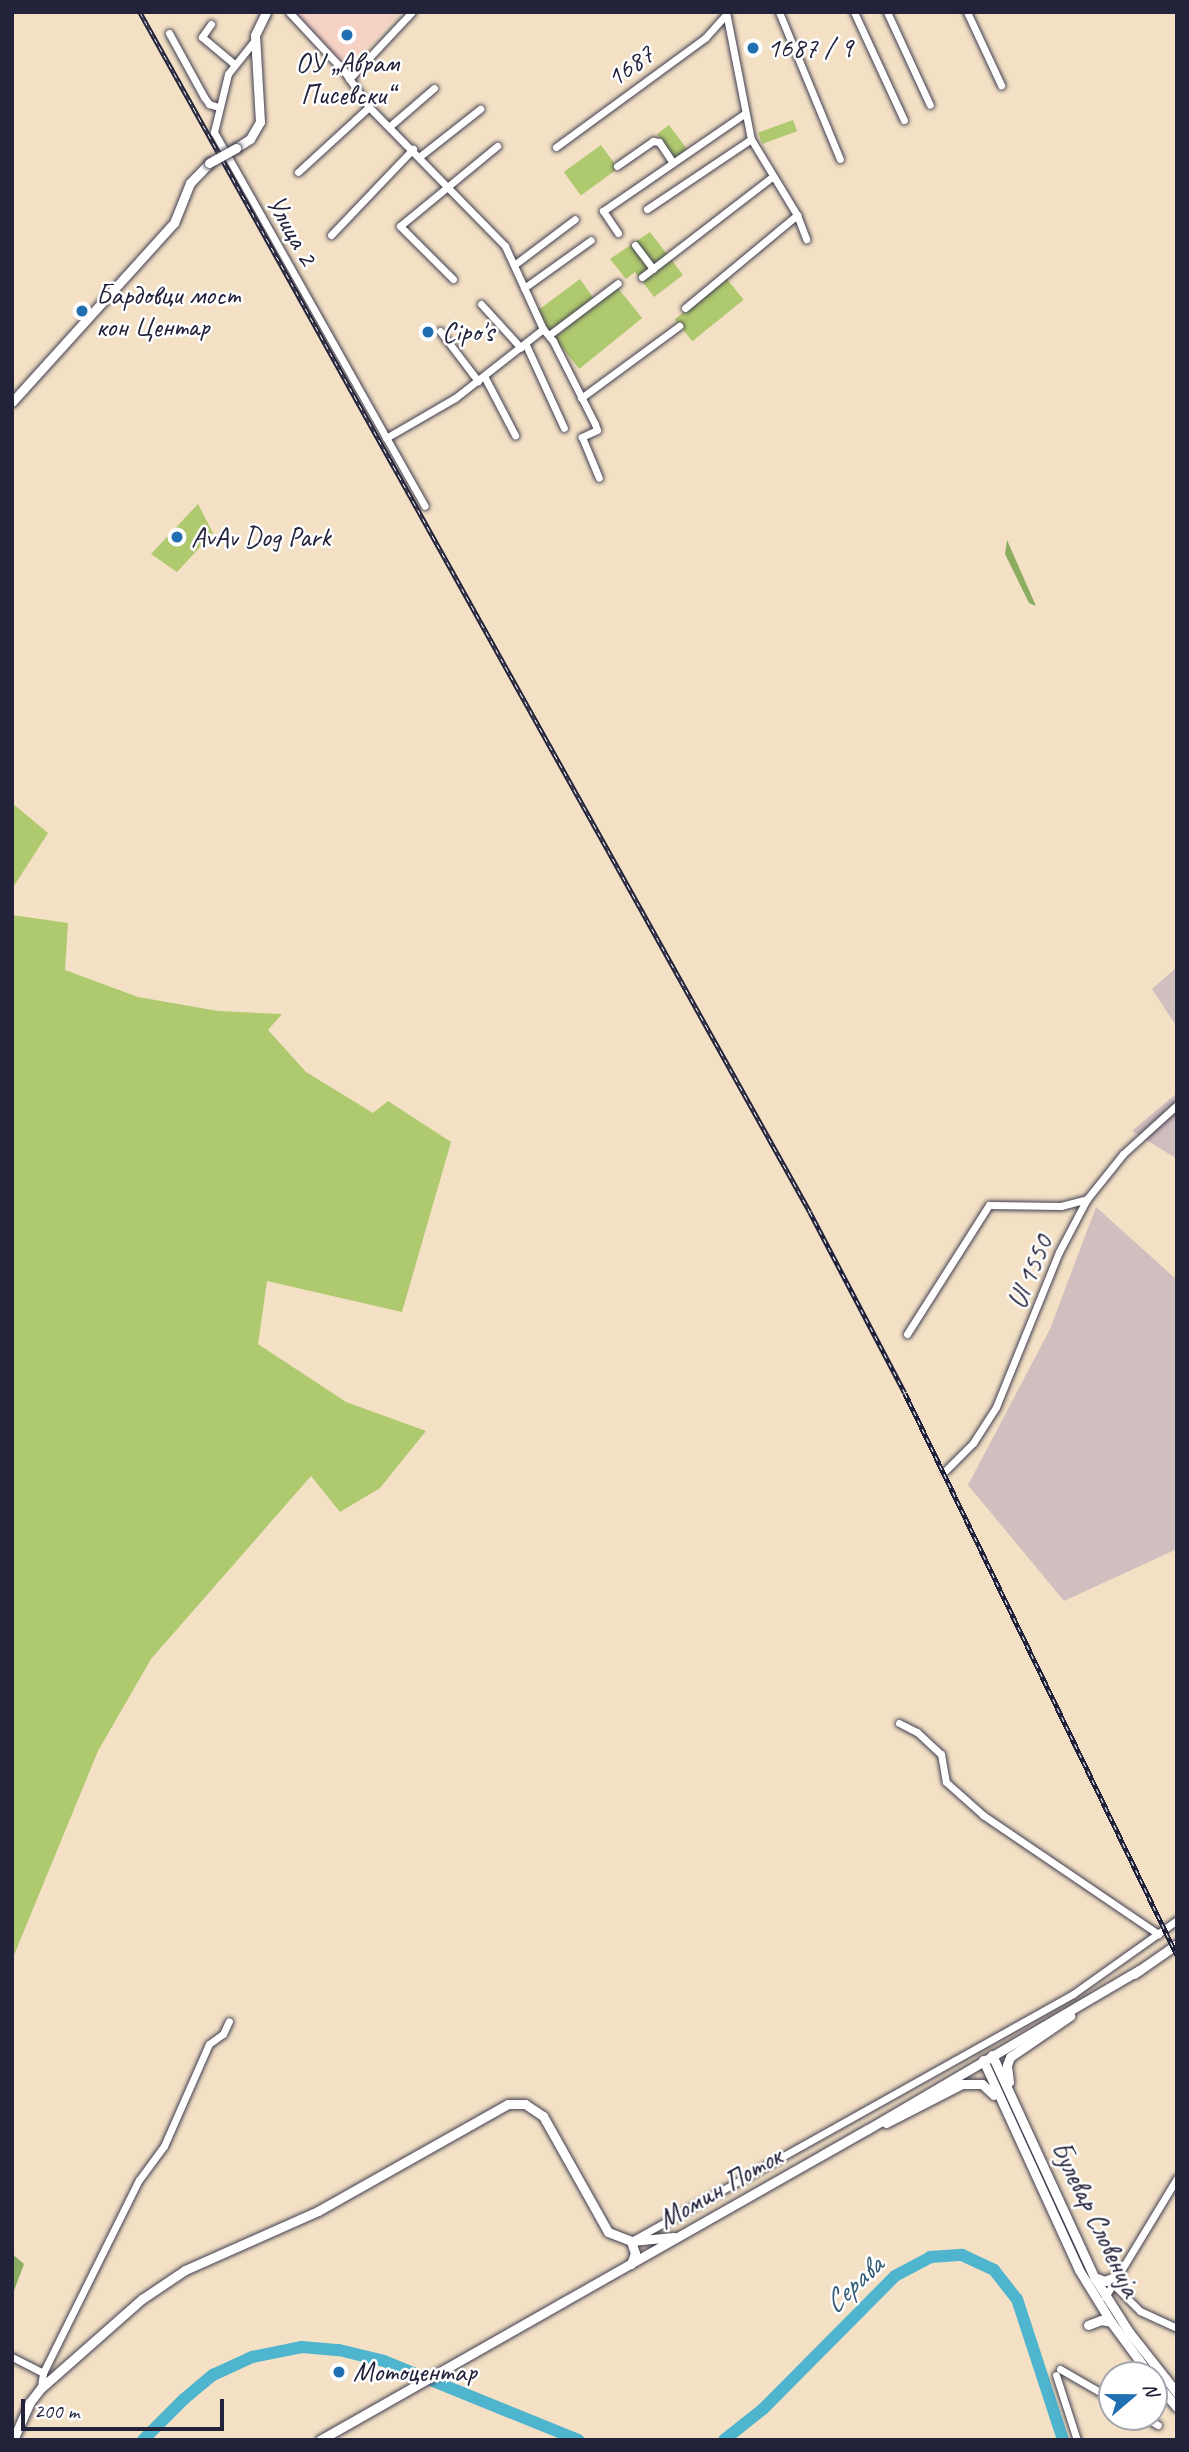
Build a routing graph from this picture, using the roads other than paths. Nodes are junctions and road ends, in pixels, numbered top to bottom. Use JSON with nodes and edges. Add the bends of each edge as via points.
{"nodes":[{"id":1,"x":266,"y":12,"type":"edge"},
{"id":2,"x":289,"y":12,"type":"edge"},
{"id":3,"x":412,"y":12,"type":"edge"},
{"id":4,"x":779,"y":12,"type":"edge"},
{"id":5,"x":853,"y":12,"type":"edge"},
{"id":6,"x":887,"y":12,"type":"edge"},
{"id":7,"x":967,"y":12,"type":"edge"},
{"id":8,"x":726,"y":14,"type":"edge"},
{"id":9,"x":211,"y":24,"type":"dead end"},
{"id":10,"x":169,"y":33,"type":"dead end"},
{"id":11,"x":254,"y":40,"type":"junction"},
{"id":12,"x":233,"y":63,"type":"junction"},
{"id":13,"x":349,"y":79,"type":"junction"},
{"id":14,"x":1001,"y":85,"type":"dead end"},
{"id":15,"x":434,"y":88,"type":"dead end"},
{"id":16,"x":930,"y":105,"type":"dead end"},
{"id":17,"x":218,"y":107,"type":"junction"},
{"id":18,"x":369,"y":107,"type":"junction"},
{"id":19,"x":480,"y":109,"type":"dead end"},
{"id":20,"x":744,"y":114,"type":"junction"},
{"id":21,"x":904,"y":120,"type":"dead end"},
{"id":22,"x":390,"y":126,"type":"junction"},
{"id":23,"x":751,"y":139,"type":"junction"},
{"id":24,"x":497,"y":146,"type":"dead end"},
{"id":25,"x":556,"y":146,"type":"dead end"},
{"id":26,"x":412,"y":149,"type":"junction"},
{"id":27,"x":419,"y":157,"type":"junction"},
{"id":28,"x":839,"y":159,"type":"dead end"},
{"id":29,"x":673,"y":163,"type":"junction"},
{"id":30,"x":617,"y":166,"type":"dead end"},
{"id":31,"x":299,"y":172,"type":"dead end"},
{"id":32,"x":772,"y":177,"type":"junction"},
{"id":33,"x":446,"y":185,"type":"junction"},
{"id":34,"x":648,"y":209,"type":"dead end"},
{"id":35,"x":797,"y":215,"type":"junction"},
{"id":36,"x":575,"y":219,"type":"dead end"},
{"id":37,"x":618,"y":233,"type":"dead end"},
{"id":38,"x":331,"y":235,"type":"dead end"},
{"id":39,"x":806,"y":239,"type":"dead end"},
{"id":40,"x":591,"y":240,"type":"dead end"},
{"id":41,"x":635,"y":245,"type":"dead end"},
{"id":42,"x":514,"y":265,"type":"junction"},
{"id":43,"x":653,"y":269,"type":"junction"},
{"id":44,"x":642,"y":277,"type":"dead end"},
{"id":45,"x":453,"y":279,"type":"dead end"},
{"id":46,"x":618,"y":283,"type":"dead end"},
{"id":47,"x":524,"y":288,"type":"junction"},
{"id":48,"x":481,"y":304,"type":"dead end"},
{"id":49,"x":685,"y":308,"type":"dead end"},
{"id":50,"x":679,"y":326,"type":"dead end"},
{"id":51,"x":440,"y":331,"type":"dead end"},
{"id":52,"x":546,"y":332,"type":"junction"},
{"id":53,"x":523,"y":346,"type":"junction"},
{"id":54,"x":481,"y":378,"type":"junction"},
{"id":55,"x":581,"y":398,"type":"junction"},
{"id":56,"x":12,"y":402,"type":"edge"},
{"id":57,"x":564,"y":428,"type":"dead end"},
{"id":58,"x":515,"y":435,"type":"dead end"},
{"id":59,"x":386,"y":438,"type":"junction"},
{"id":60,"x":599,"y":478,"type":"dead end"},
{"id":61,"x":425,"y":506,"type":"dead end"},
{"id":62,"x":1177,"y":1105,"type":"edge"},
{"id":63,"x":1087,"y":1199,"type":"junction"},
{"id":64,"x":907,"y":1334,"type":"dead end"},
{"id":65,"x":946,"y":1470,"type":"dead end"},
{"id":66,"x":899,"y":1723,"type":"dead end"},
{"id":67,"x":1177,"y":1920,"type":"edge"},
{"id":68,"x":1158,"y":1934,"type":"junction"},
{"id":69,"x":1177,"y":1944,"type":"edge"},
{"id":70,"x":1139,"y":1970,"type":"junction"},
{"id":71,"x":229,"y":2021,"type":"dead end"},
{"id":72,"x":992,"y":2055,"type":"junction"},
{"id":73,"x":983,"y":2060,"type":"junction"},
{"id":74,"x":1016,"y":2103,"type":"junction"},
{"id":75,"x":868,"y":2129,"type":"junction"},
{"id":76,"x":1177,"y":2178,"type":"edge"},
{"id":77,"x":1059,"y":2229,"type":"junction"},
{"id":78,"x":680,"y":2236,"type":"junction"},
{"id":79,"x":631,"y":2241,"type":"junction"},
{"id":80,"x":631,"y":2264,"type":"junction"},
{"id":81,"x":1119,"y":2275,"type":"junction"},
{"id":82,"x":1094,"y":2277,"type":"junction"},
{"id":83,"x":1113,"y":2284,"type":"junction"},
{"id":84,"x":1103,"y":2301,"type":"junction"},
{"id":85,"x":1111,"y":2322,"type":"junction"},
{"id":86,"x":1088,"y":2325,"type":"dead end"},
{"id":87,"x":1177,"y":2328,"type":"edge"},
{"id":88,"x":12,"y":2357,"type":"edge"},
{"id":89,"x":1140,"y":2361,"type":"edge"},
{"id":90,"x":43,"y":2372,"type":"junction"},
{"id":91,"x":41,"y":2388,"type":"junction"},
{"id":92,"x":1098,"y":2392,"type":"edge"},
{"id":93,"x":1177,"y":2393,"type":"edge"},
{"id":94,"x":13,"y":2440,"type":"edge"},
{"id":95,"x":320,"y":2440,"type":"edge"},
{"id":96,"x":1077,"y":2440,"type":"edge"}],
"edges":[{"from":1,"to":11,"type":"street"},
{"from":2,"to":13,"type":"street"},
{"from":3,"to":13,"type":"street"},
{"from":4,"to":28,"type":"street"},
{"from":5,"to":21,"type":"street"},
{"from":6,"to":16,"type":"street"},
{"from":7,"to":14,"type":"street"},
{"from":8,"to":20,"type":"street","name":"1687"},
{"from":8,"to":25,"type":"street","name":"1687","via":[[705,38]]},
{"from":9,"to":12,"type":"street","via":[[202,37]]},
{"from":10,"to":17,"type":"street","via":[[204,97]]},
{"from":11,"to":12,"type":"street","name":"Улица 2"},
{"from":11,"to":56,"type":"street","bridge":true,"via":[[260,122],[250,139],[209,163],[190,183],[174,223]]},
{"from":12,"to":17,"type":"street","name":"Улица 2"},
{"from":13,"to":18,"type":"street"},
{"from":15,"to":22,"type":"street"},
{"from":17,"to":59,"type":"street","name":"Улица 2","via":[[214,132]]},
{"from":18,"to":22,"type":"street"},
{"from":18,"to":31,"type":"street","name":"Улица 2"},
{"from":19,"to":27,"type":"street"},
{"from":20,"to":23,"type":"street","name":"1687"},
{"from":20,"to":29,"type":"street"},
{"from":22,"to":26,"type":"street"},
{"from":23,"to":32,"type":"street","name":"1687"},
{"from":23,"to":34,"type":"street"},
{"from":24,"to":33,"type":"street"},
{"from":26,"to":27,"type":"street"},
{"from":26,"to":38,"type":"street","name":"Улица 2"},
{"from":27,"to":33,"type":"street"},
{"from":29,"to":30,"type":"street","via":[[659,142],[653,141]]},
{"from":29,"to":37,"type":"street","via":[[603,211]]},
{"from":32,"to":35,"type":"street","name":"1687"},
{"from":32,"to":43,"type":"street"},
{"from":33,"to":42,"type":"street","via":[[499,238]]},
{"from":33,"to":45,"type":"street","via":[[400,226]]},
{"from":35,"to":39,"type":"street","name":"1687"},
{"from":35,"to":49,"type":"street"},
{"from":36,"to":42,"type":"street"},
{"from":40,"to":47,"type":"street"},
{"from":41,"to":43,"type":"street"},
{"from":42,"to":47,"type":"street"},
{"from":43,"to":44,"type":"street"},
{"from":46,"to":52,"type":"street"},
{"from":47,"to":52,"type":"street"},
{"from":48,"to":53,"type":"street"},
{"from":50,"to":55,"type":"street"},
{"from":51,"to":54,"type":"street"},
{"from":52,"to":53,"type":"street"},
{"from":52,"to":55,"type":"street"},
{"from":53,"to":54,"type":"street"},
{"from":53,"to":57,"type":"street"},
{"from":54,"to":58,"type":"street"},
{"from":54,"to":59,"type":"street","via":[[439,409]]},
{"from":55,"to":60,"type":"street","via":[[597,430],[582,437]]},
{"from":59,"to":61,"type":"street","name":"Улица 2"},
{"from":62,"to":63,"type":"street","name":"Ul 1550","via":[[1123,1154]]},
{"from":63,"to":64,"type":"street","via":[[1061,1206],[989,1205]]},
{"from":63,"to":65,"type":"street","name":"Ul 1550","via":[[1059,1252],[996,1407],[973,1443]]},
{"from":66,"to":68,"type":"street","via":[[941,1754],[946,1782],[983,1815]]},
{"from":67,"to":68,"type":"street"},
{"from":68,"to":79,"type":"street","via":[[1073,1994]]},
{"from":69,"to":70,"type":"street"},
{"from":70,"to":72,"type":"street","name":"Момин Поток"},
{"from":70,"to":74,"type":"street","via":[[1010,2057],[1007,2075]]},
{"from":71,"to":90,"type":"street","via":[[223,2034],[209,2044],[169,2135],[139,2180]]},
{"from":72,"to":73,"type":"street","name":"Момин Поток"},
{"from":72,"to":74,"type":"street","name":"Булевар Словенија"},
{"from":73,"to":75,"type":"street","name":"Момин Поток"},
{"from":73,"to":77,"type":"street","name":"Булевар Словенија"},
{"from":74,"to":82,"type":"street","name":"Булевар Словенија"},
{"from":75,"to":77,"type":"street","via":[[962,2084],[982,2084],[996,2098]]},
{"from":75,"to":78,"type":"street","name":"Момин Поток"},
{"from":76,"to":81,"type":"street"},
{"from":77,"to":84,"type":"street","name":"Булевар Словенија"},
{"from":78,"to":79,"type":"street"},
{"from":78,"to":80,"type":"street","name":"Момин Поток"},
{"from":79,"to":80,"type":"street","via":[[635,2253]]},
{"from":79,"to":91,"type":"street","via":[[613,2236],[601,2224],[543,2116],[525,2104],[508,2105],[318,2211],[185,2270],[142,2299]]},
{"from":80,"to":95,"type":"street","name":"Момин Поток"},
{"from":81,"to":82,"type":"street","via":[[1105,2281]]},
{"from":81,"to":83,"type":"street"},
{"from":82,"to":84,"type":"street","name":"Булевар Словенија"},
{"from":83,"to":84,"type":"street"},
{"from":83,"to":87,"type":"street","via":[[1140,2311]]},
{"from":84,"to":85,"type":"street","name":"Булевар Словенија"},
{"from":84,"to":93,"type":"street","name":"Булевар Словенија"},
{"from":85,"to":86,"type":"street"},
{"from":85,"to":89,"type":"street","name":"Булевар Словенија"},
{"from":88,"to":90,"type":"street"},
{"from":90,"to":91,"type":"street"},
{"from":91,"to":94,"type":"street"},
{"from":92,"to":96,"type":"street","via":[[1058,2372]]}]}
